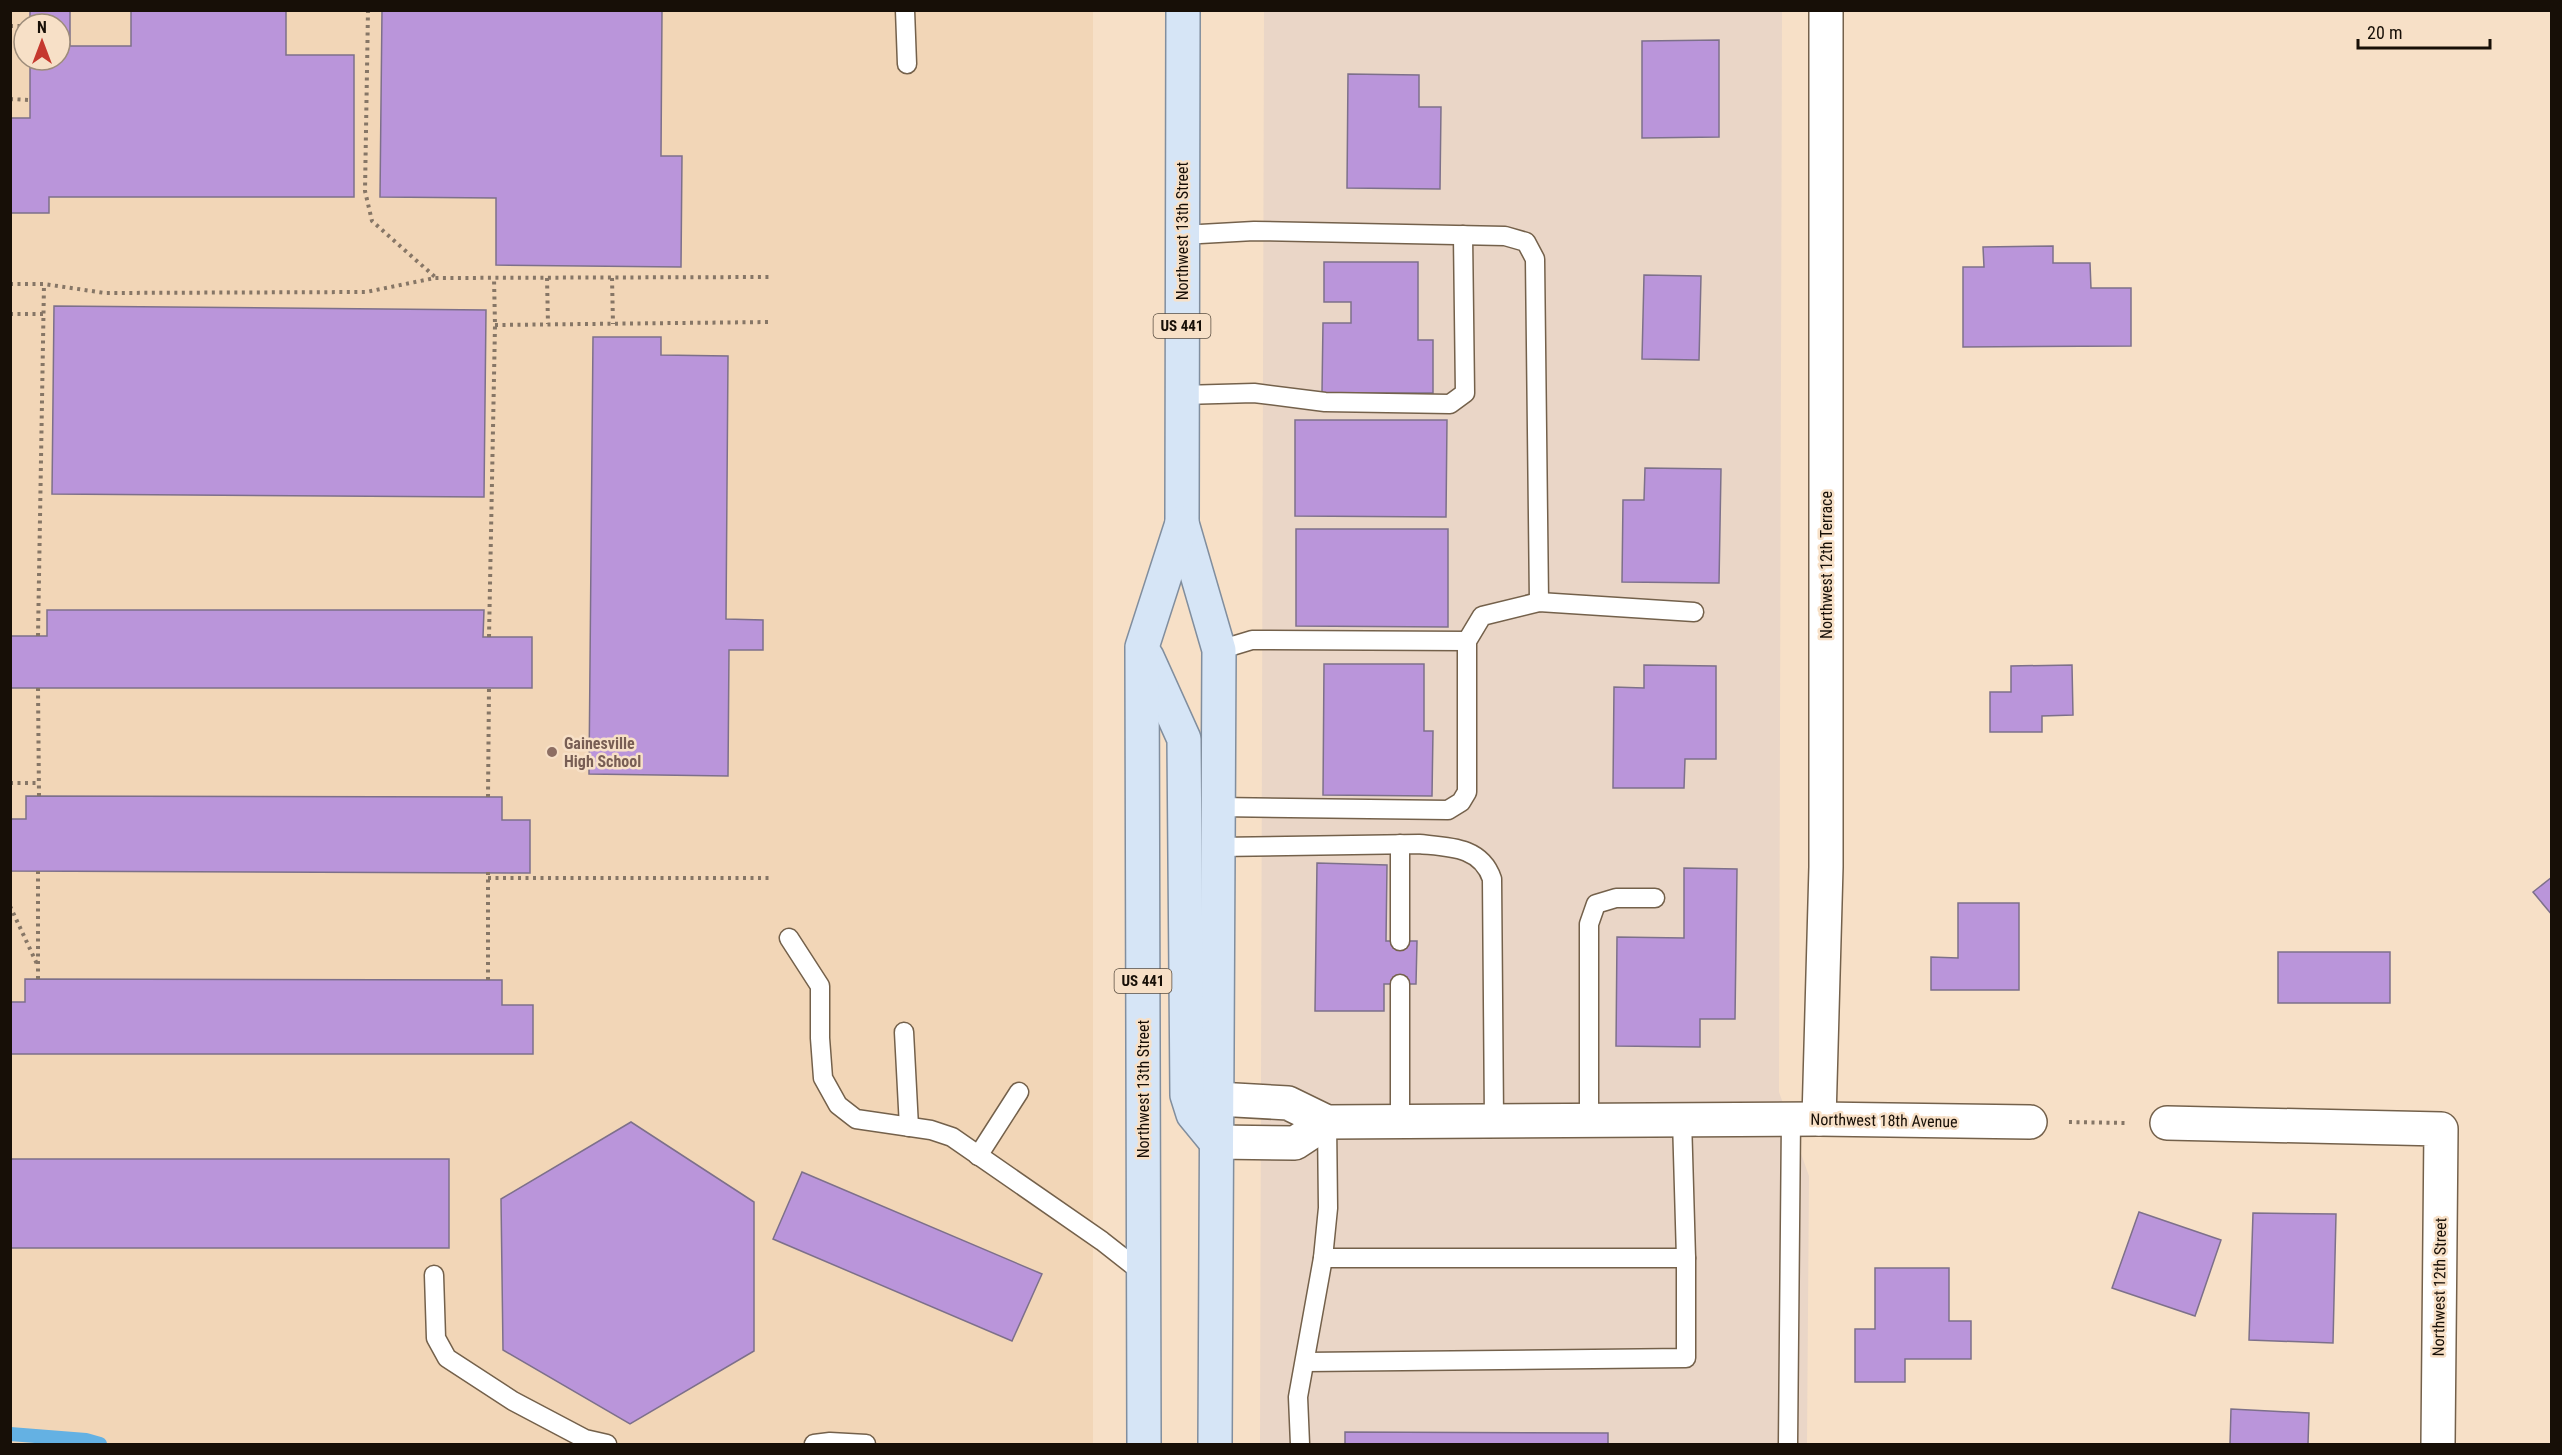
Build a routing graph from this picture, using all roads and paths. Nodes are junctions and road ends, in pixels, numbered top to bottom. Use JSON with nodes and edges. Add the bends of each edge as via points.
{"nodes":[{"id":1,"x":368,"y":10,"type":"edge"},
{"id":2,"x":905,"y":10,"type":"edge"},
{"id":3,"x":1183,"y":10,"type":"edge"},
{"id":4,"x":1826,"y":10,"type":"edge"},
{"id":5,"x":907,"y":64,"type":"dead end"},
{"id":6,"x":10,"y":99,"type":"edge"},
{"id":7,"x":30,"y":100,"type":"dead end"},
{"id":8,"x":1182,"y":235,"type":"junction"},
{"id":9,"x":1463,"y":235,"type":"junction"},
{"id":10,"x":770,"y":277,"type":"dead end"},
{"id":11,"x":435,"y":278,"type":"junction"},
{"id":12,"x":494,"y":278,"type":"junction"},
{"id":13,"x":547,"y":278,"type":"junction"},
{"id":14,"x":612,"y":278,"type":"junction"},
{"id":15,"x":10,"y":284,"type":"edge"},
{"id":16,"x":44,"y":284,"type":"junction"},
{"id":17,"x":10,"y":314,"type":"edge"},
{"id":18,"x":44,"y":314,"type":"junction"},
{"id":19,"x":770,"y":322,"type":"dead end"},
{"id":20,"x":548,"y":324,"type":"junction"},
{"id":21,"x":613,"y":324,"type":"junction"},
{"id":22,"x":495,"y":325,"type":"junction"},
{"id":23,"x":1182,"y":395,"type":"junction"},
{"id":24,"x":1182,"y":524,"type":"junction"},
{"id":25,"x":1539,"y":602,"type":"junction"},
{"id":26,"x":1694,"y":612,"type":"dead end"},
{"id":27,"x":38,"y":636,"type":"dead end"},
{"id":28,"x":489,"y":637,"type":"dead end"},
{"id":29,"x":1467,"y":641,"type":"junction"},
{"id":30,"x":1142,"y":647,"type":"junction"},
{"id":31,"x":1219,"y":650,"type":"junction"},
{"id":32,"x":38,"y":688,"type":"dead end"},
{"id":33,"x":489,"y":688,"type":"dead end"},
{"id":34,"x":10,"y":783,"type":"edge"},
{"id":35,"x":38,"y":783,"type":"junction"},
{"id":36,"x":39,"y":796,"type":"dead end"},
{"id":37,"x":488,"y":797,"type":"dead end"},
{"id":38,"x":1218,"y":807,"type":"junction"},
{"id":39,"x":1400,"y":844,"type":"junction"},
{"id":40,"x":1218,"y":847,"type":"junction"},
{"id":41,"x":38,"y":871,"type":"dead end"},
{"id":42,"x":488,"y":872,"type":"dead end"},
{"id":43,"x":488,"y":878,"type":"junction"},
{"id":44,"x":770,"y":878,"type":"dead end"},
{"id":45,"x":1655,"y":898,"type":"dead end"},
{"id":46,"x":10,"y":906,"type":"edge"},
{"id":47,"x":789,"y":938,"type":"dead end"},
{"id":48,"x":1400,"y":941,"type":"dead end"},
{"id":49,"x":38,"y":968,"type":"junction"},
{"id":50,"x":38,"y":979,"type":"dead end"},
{"id":51,"x":488,"y":980,"type":"dead end"},
{"id":52,"x":1400,"y":984,"type":"dead end"},
{"id":53,"x":904,"y":1032,"type":"dead end"},
{"id":54,"x":1019,"y":1092,"type":"dead end"},
{"id":55,"x":1217,"y":1099,"type":"junction"},
{"id":56,"x":1682,"y":1119,"type":"junction"},
{"id":57,"x":1805,"y":1119,"type":"junction"},
{"id":58,"x":1494,"y":1120,"type":"junction"},
{"id":59,"x":1589,"y":1120,"type":"junction"},
{"id":60,"x":1327,"y":1122,"type":"junction"},
{"id":61,"x":1400,"y":1122,"type":"junction"},
{"id":62,"x":2030,"y":1122,"type":"joint"},
{"id":63,"x":2167,"y":1123,"type":"joint"},
{"id":64,"x":909,"y":1127,"type":"junction"},
{"id":65,"x":1216,"y":1142,"type":"junction"},
{"id":66,"x":978,"y":1156,"type":"junction"},
{"id":67,"x":1323,"y":1258,"type":"junction"},
{"id":68,"x":1686,"y":1258,"type":"junction"},
{"id":69,"x":1144,"y":1274,"type":"junction"},
{"id":70,"x":434,"y":1275,"type":"dead end"},
{"id":71,"x":1305,"y":1362,"type":"junction"},
{"id":72,"x":607,"y":1444,"type":"edge"},
{"id":73,"x":814,"y":1444,"type":"edge"},
{"id":74,"x":866,"y":1444,"type":"edge"},
{"id":75,"x":1144,"y":1444,"type":"edge"},
{"id":76,"x":1215,"y":1444,"type":"edge"},
{"id":77,"x":1300,"y":1444,"type":"edge"},
{"id":78,"x":1788,"y":1444,"type":"edge"},
{"id":79,"x":2438,"y":1444,"type":"edge"}],
"edges":[{"from":1,"to":11,"type":"path","via":[[364,191],[372,221]]},
{"from":2,"to":5,"type":"lane"},
{"from":3,"to":8,"type":"main road","name":"Northwest 13th Street","number":"US 441"},
{"from":4,"to":57,"type":"street","name":"Northwest 12th Terrace","via":[[1826,867]]},
{"from":6,"to":7,"type":"path"},
{"from":8,"to":9,"type":"lane","via":[[1254,231]]},
{"from":8,"to":23,"type":"main road","name":"Northwest 13th Street","number":"US 441"},
{"from":9,"to":23,"type":"lane","via":[[1465,393],[1450,404],[1325,402],[1254,393]]},
{"from":9,"to":25,"type":"lane","via":[[1505,236],[1526,242],[1535,259]]},
{"from":10,"to":14,"type":"path"},
{"from":11,"to":12,"type":"path"},
{"from":11,"to":16,"type":"path","via":[[366,292],[105,293]]},
{"from":12,"to":13,"type":"path"},
{"from":12,"to":22,"type":"path"},
{"from":13,"to":14,"type":"path"},
{"from":13,"to":20,"type":"path"},
{"from":14,"to":21,"type":"path"},
{"from":15,"to":16,"type":"path"},
{"from":16,"to":18,"type":"path"},
{"from":17,"to":18,"type":"path"},
{"from":18,"to":27,"type":"path"},
{"from":19,"to":21,"type":"path"},
{"from":20,"to":21,"type":"path"},
{"from":20,"to":22,"type":"path"},
{"from":22,"to":28,"type":"path"},
{"from":23,"to":24,"type":"main road","name":"Northwest 13th Street","number":"US 441"},
{"from":24,"to":30,"type":"main road","name":"Northwest 13th Street","number":"US 441"},
{"from":24,"to":31,"type":"main road","name":"Northwest 13th Street","number":"US 441"},
{"from":25,"to":26,"type":"lane"},
{"from":25,"to":29,"type":"lane","via":[[1482,616]]},
{"from":29,"to":31,"type":"lane","via":[[1252,640]]},
{"from":29,"to":38,"type":"lane","via":[[1467,792],[1461,802],[1448,810]]},
{"from":30,"to":65,"type":"main road","via":[[1184,739],[1187,1095],[1193,1114]]},
{"from":30,"to":69,"type":"main road","name":"Northwest 13th Street","number":"US 441"},
{"from":31,"to":38,"type":"main road","name":"Northwest 13th Street","number":"US 441"},
{"from":32,"to":35,"type":"path"},
{"from":33,"to":37,"type":"path"},
{"from":34,"to":35,"type":"path"},
{"from":35,"to":36,"type":"path"},
{"from":38,"to":40,"type":"main road","name":"Northwest 13th Street","number":"US 441"},
{"from":39,"to":40,"type":"lane"},
{"from":39,"to":48,"type":"lane"},
{"from":39,"to":58,"type":"lane","via":[[1452,847],[1473,854],[1488,866],[1492,879]]},
{"from":40,"to":55,"type":"main road","name":"Northwest 13th Street","number":"US 441"},
{"from":41,"to":49,"type":"path"},
{"from":42,"to":43,"type":"path"},
{"from":43,"to":44,"type":"path"},
{"from":43,"to":51,"type":"path"},
{"from":45,"to":59,"type":"lane","via":[[1616,898],[1596,904],[1589,924]]},
{"from":46,"to":49,"type":"path"},
{"from":47,"to":64,"type":"lane","via":[[820,986],[823,1078],[838,1105],[856,1119]]},
{"from":49,"to":50,"type":"path"},
{"from":52,"to":61,"type":"lane"},
{"from":53,"to":64,"type":"lane"},
{"from":54,"to":66,"type":"lane"},
{"from":55,"to":60,"type":"street","name":"Northwest 18th Avenue","via":[[1288,1103]]},
{"from":55,"to":65,"type":"main road","name":"Northwest 13th Street","number":"US 441"},
{"from":56,"to":57,"type":"street","name":"Northwest 18th Avenue"},
{"from":56,"to":59,"type":"street","name":"Northwest 18th Avenue"},
{"from":56,"to":68,"type":"lane"},
{"from":57,"to":62,"type":"street","name":"Northwest 18th Avenue"},
{"from":57,"to":78,"type":"lane"},
{"from":58,"to":59,"type":"street","name":"Northwest 18th Avenue"},
{"from":58,"to":61,"type":"street","name":"Northwest 18th Avenue"},
{"from":60,"to":61,"type":"street","name":"Northwest 18th Avenue"},
{"from":60,"to":65,"type":"street","via":[[1294,1143]]},
{"from":60,"to":67,"type":"lane","via":[[1328,1208]]},
{"from":62,"to":63,"type":"path"},
{"from":63,"to":79,"type":"street","name":"Northwest 12th Street","via":[[2441,1129]]},
{"from":64,"to":66,"type":"lane","via":[[952,1137]]},
{"from":65,"to":76,"type":"main road","name":"Northwest 13th Street","number":"US 441"},
{"from":66,"to":69,"type":"lane"},
{"from":67,"to":68,"type":"lane"},
{"from":67,"to":71,"type":"lane"},
{"from":68,"to":71,"type":"lane","via":[[1686,1358]]},
{"from":69,"to":75,"type":"main road","name":"Northwest 13th Street","number":"US 441"},
{"from":70,"to":72,"type":"lane","via":[[436,1338],[447,1358],[513,1401],[585,1439]]},
{"from":71,"to":77,"type":"lane","via":[[1298,1397]]},
{"from":73,"to":74,"type":"lane"}]}
